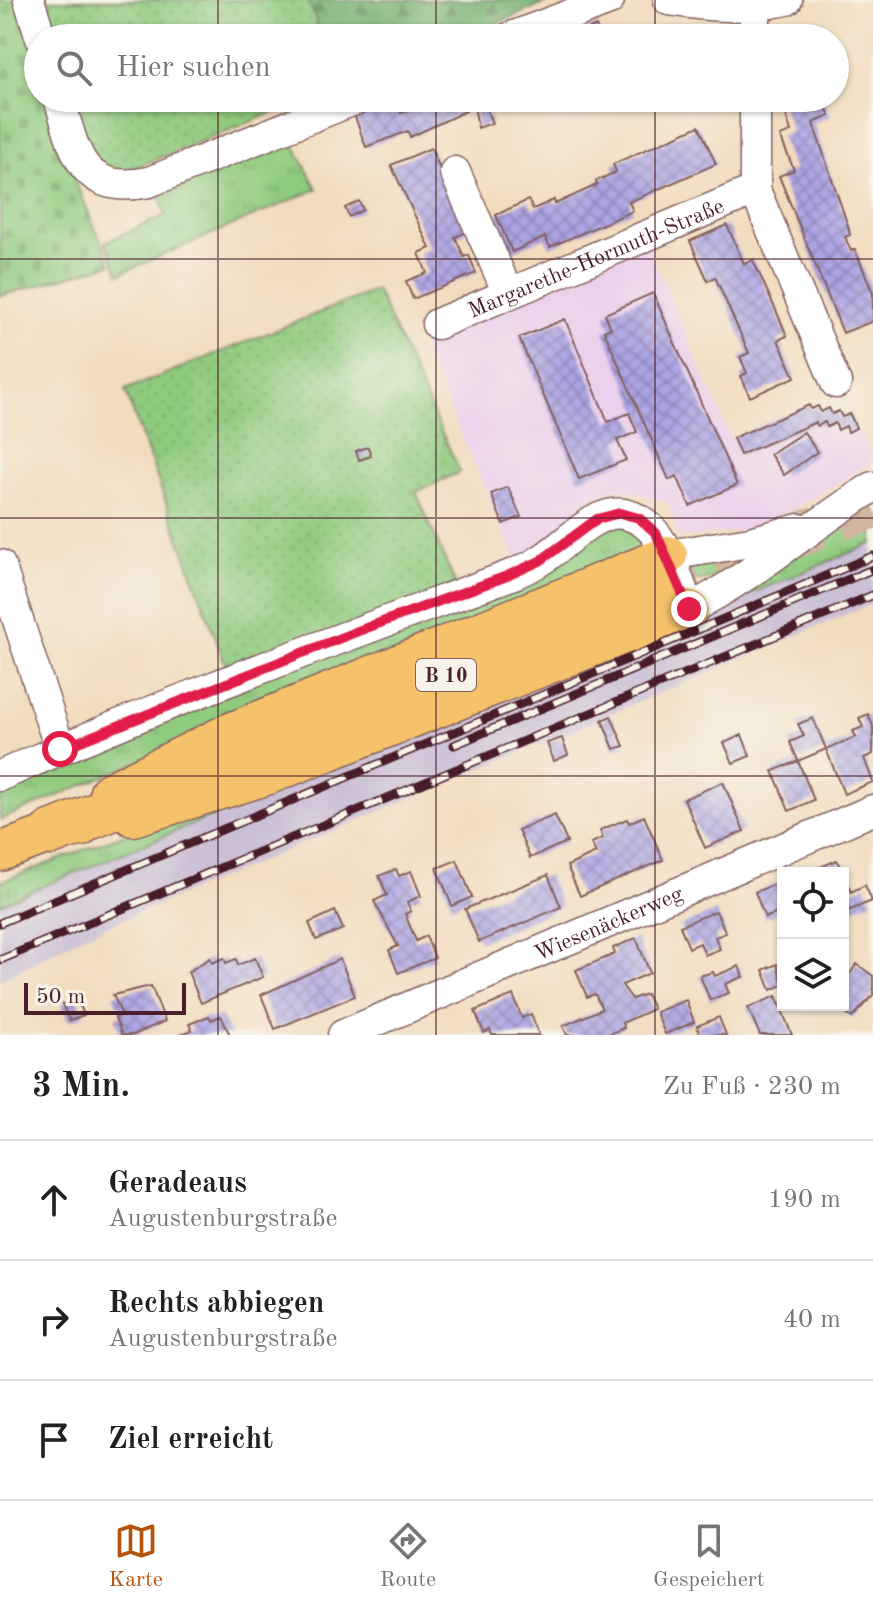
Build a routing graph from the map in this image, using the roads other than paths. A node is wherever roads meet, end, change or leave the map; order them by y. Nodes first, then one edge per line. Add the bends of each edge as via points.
1 (29, 0) edge
2 (609, 0) edge
3 (669, 0) edge
4 (787, 0) edge
5 (755, 7) junction
6 (37, 24) edge
7 (546, 24) edge
8 (755, 24) edge
9 (64, 112) edge
10 (324, 112) edge
11 (755, 112) edge
12 (455, 172) dead end
13 (755, 190) junction
14 (508, 293) junction
15 (437, 324) dead end
16 (836, 383) dead end
17 (873, 487) edge
18 (811, 526) junction
19 (0, 565) edge
20 (670, 585) junction
21 (60, 749) junction
22 (0, 776) edge
23 (873, 810) edge
24 (51, 833) joint
25 (0, 852) edge
26 (343, 1035) edge

1 - 6 street
2 - 7 street
3 - 5 street
4 - 5 street
5 - 8 street
9 - 10 street via 81,165 94,178 129,186
11 - 13 street
12 - 14 street
13 - 14 street, Margarethe-Hormuth-Straße
13 - 16 street
14 - 15 street, Margarethe-Hormuth-Straße
17 - 18 street
18 - 20 street via 750,542
18 - 20 street via 713,597
19 - 21 street
20 - 21 street via 656,533 639,518 620,513 597,519 540,561 507,576
20 - 24 highway, B 10
21 - 22 street
23 - 26 street, Wiesenäckerweg
24 - 25 main road, B 10

